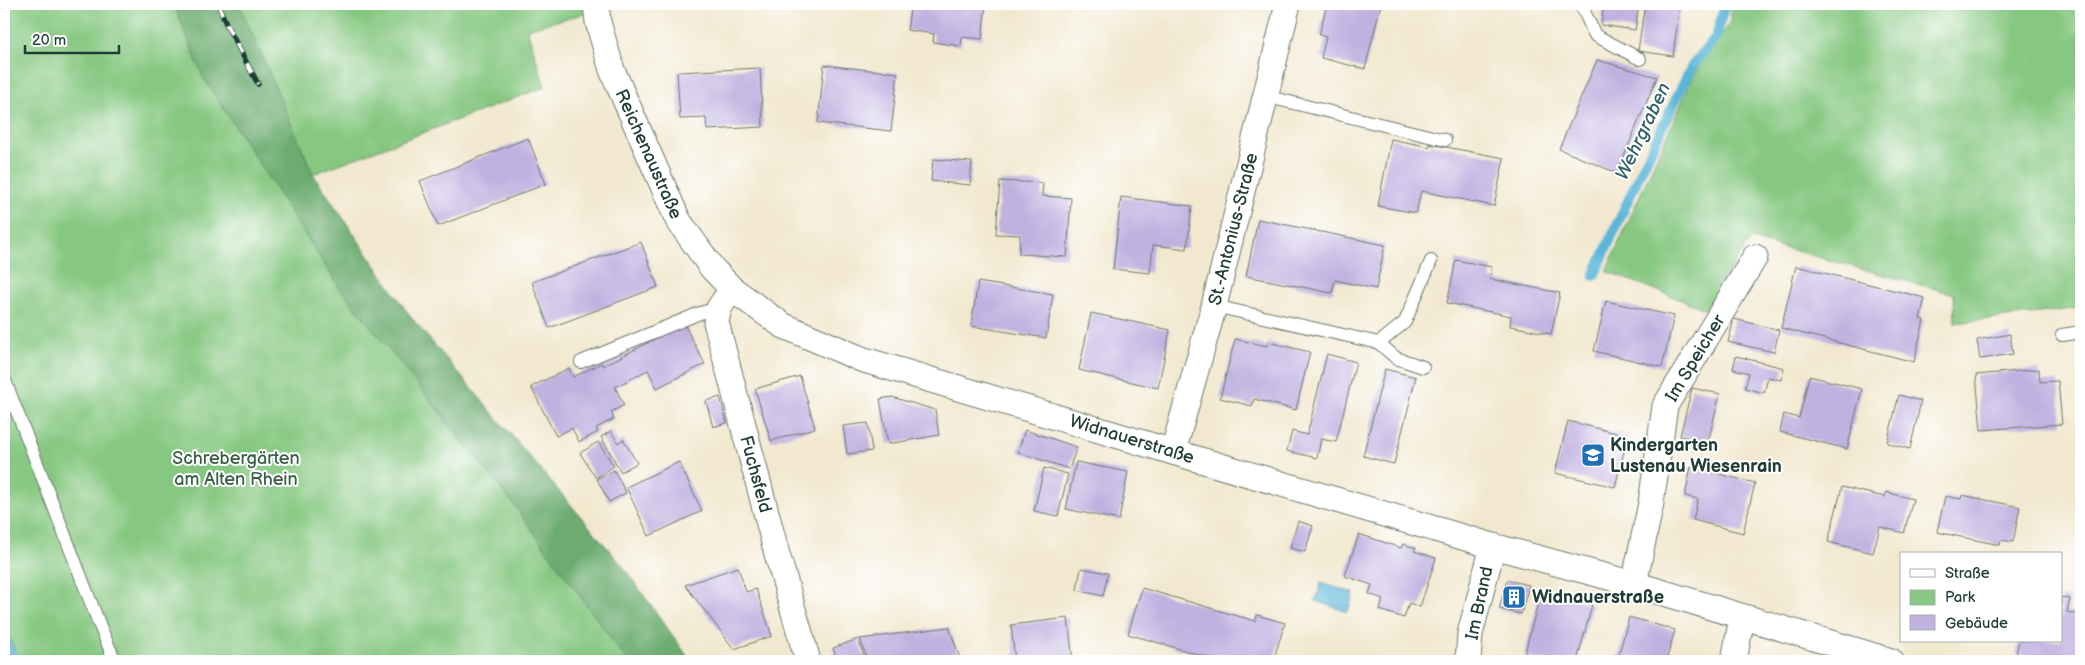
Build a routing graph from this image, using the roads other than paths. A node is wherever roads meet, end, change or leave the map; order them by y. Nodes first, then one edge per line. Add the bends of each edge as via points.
1 (596, 4) edge
2 (1288, 4) edge
3 (1584, 4) edge
4 (1640, 59) dead end
5 (1266, 96) junction
6 (1445, 140) dead end
7 (1755, 257) dead end
8 (1431, 261) dead end
9 (726, 298) junction
10 (1214, 306) junction
11 (2081, 332) edge
12 (2062, 336) dead end
13 (1379, 343) junction
14 (581, 362) dead end
15 (1423, 367) dead end
16 (4, 378) edge
17 (1173, 452) junction
18 (1493, 546) junction
19 (1634, 584) junction
20 (1742, 617) junction
21 (115, 661) edge
22 (808, 661) edge
23 (1468, 661) edge
24 (1734, 661) edge
25 (1891, 661) edge

1 - 9 street, Reichenaustraße via 612,70 678,220 712,268
2 - 5 street, St.-Antonius-Straße
3 - 4 lane via 1595,35
5 - 6 lane
5 - 10 street, St.-Antonius-Straße
7 - 19 street, Im Speicher via 1665,406 1651,503
8 - 13 lane via 1405,322
9 - 14 lane
9 - 17 street, Widnauerstraße via 861,359
9 - 22 street, Fuchsfeld via 716,322
10 - 13 lane
10 - 17 street, St.-Antonius-Straße
11 - 12 lane
13 - 15 lane via 1396,358
16 - 21 lane
17 - 18 street, Widnauerstraße
18 - 19 street, Widnauerstraße
18 - 23 street, Im Brand via 1470,634
19 - 20 street, Widnauerstraße
20 - 24 street
20 - 25 street, Widnauerstraße

